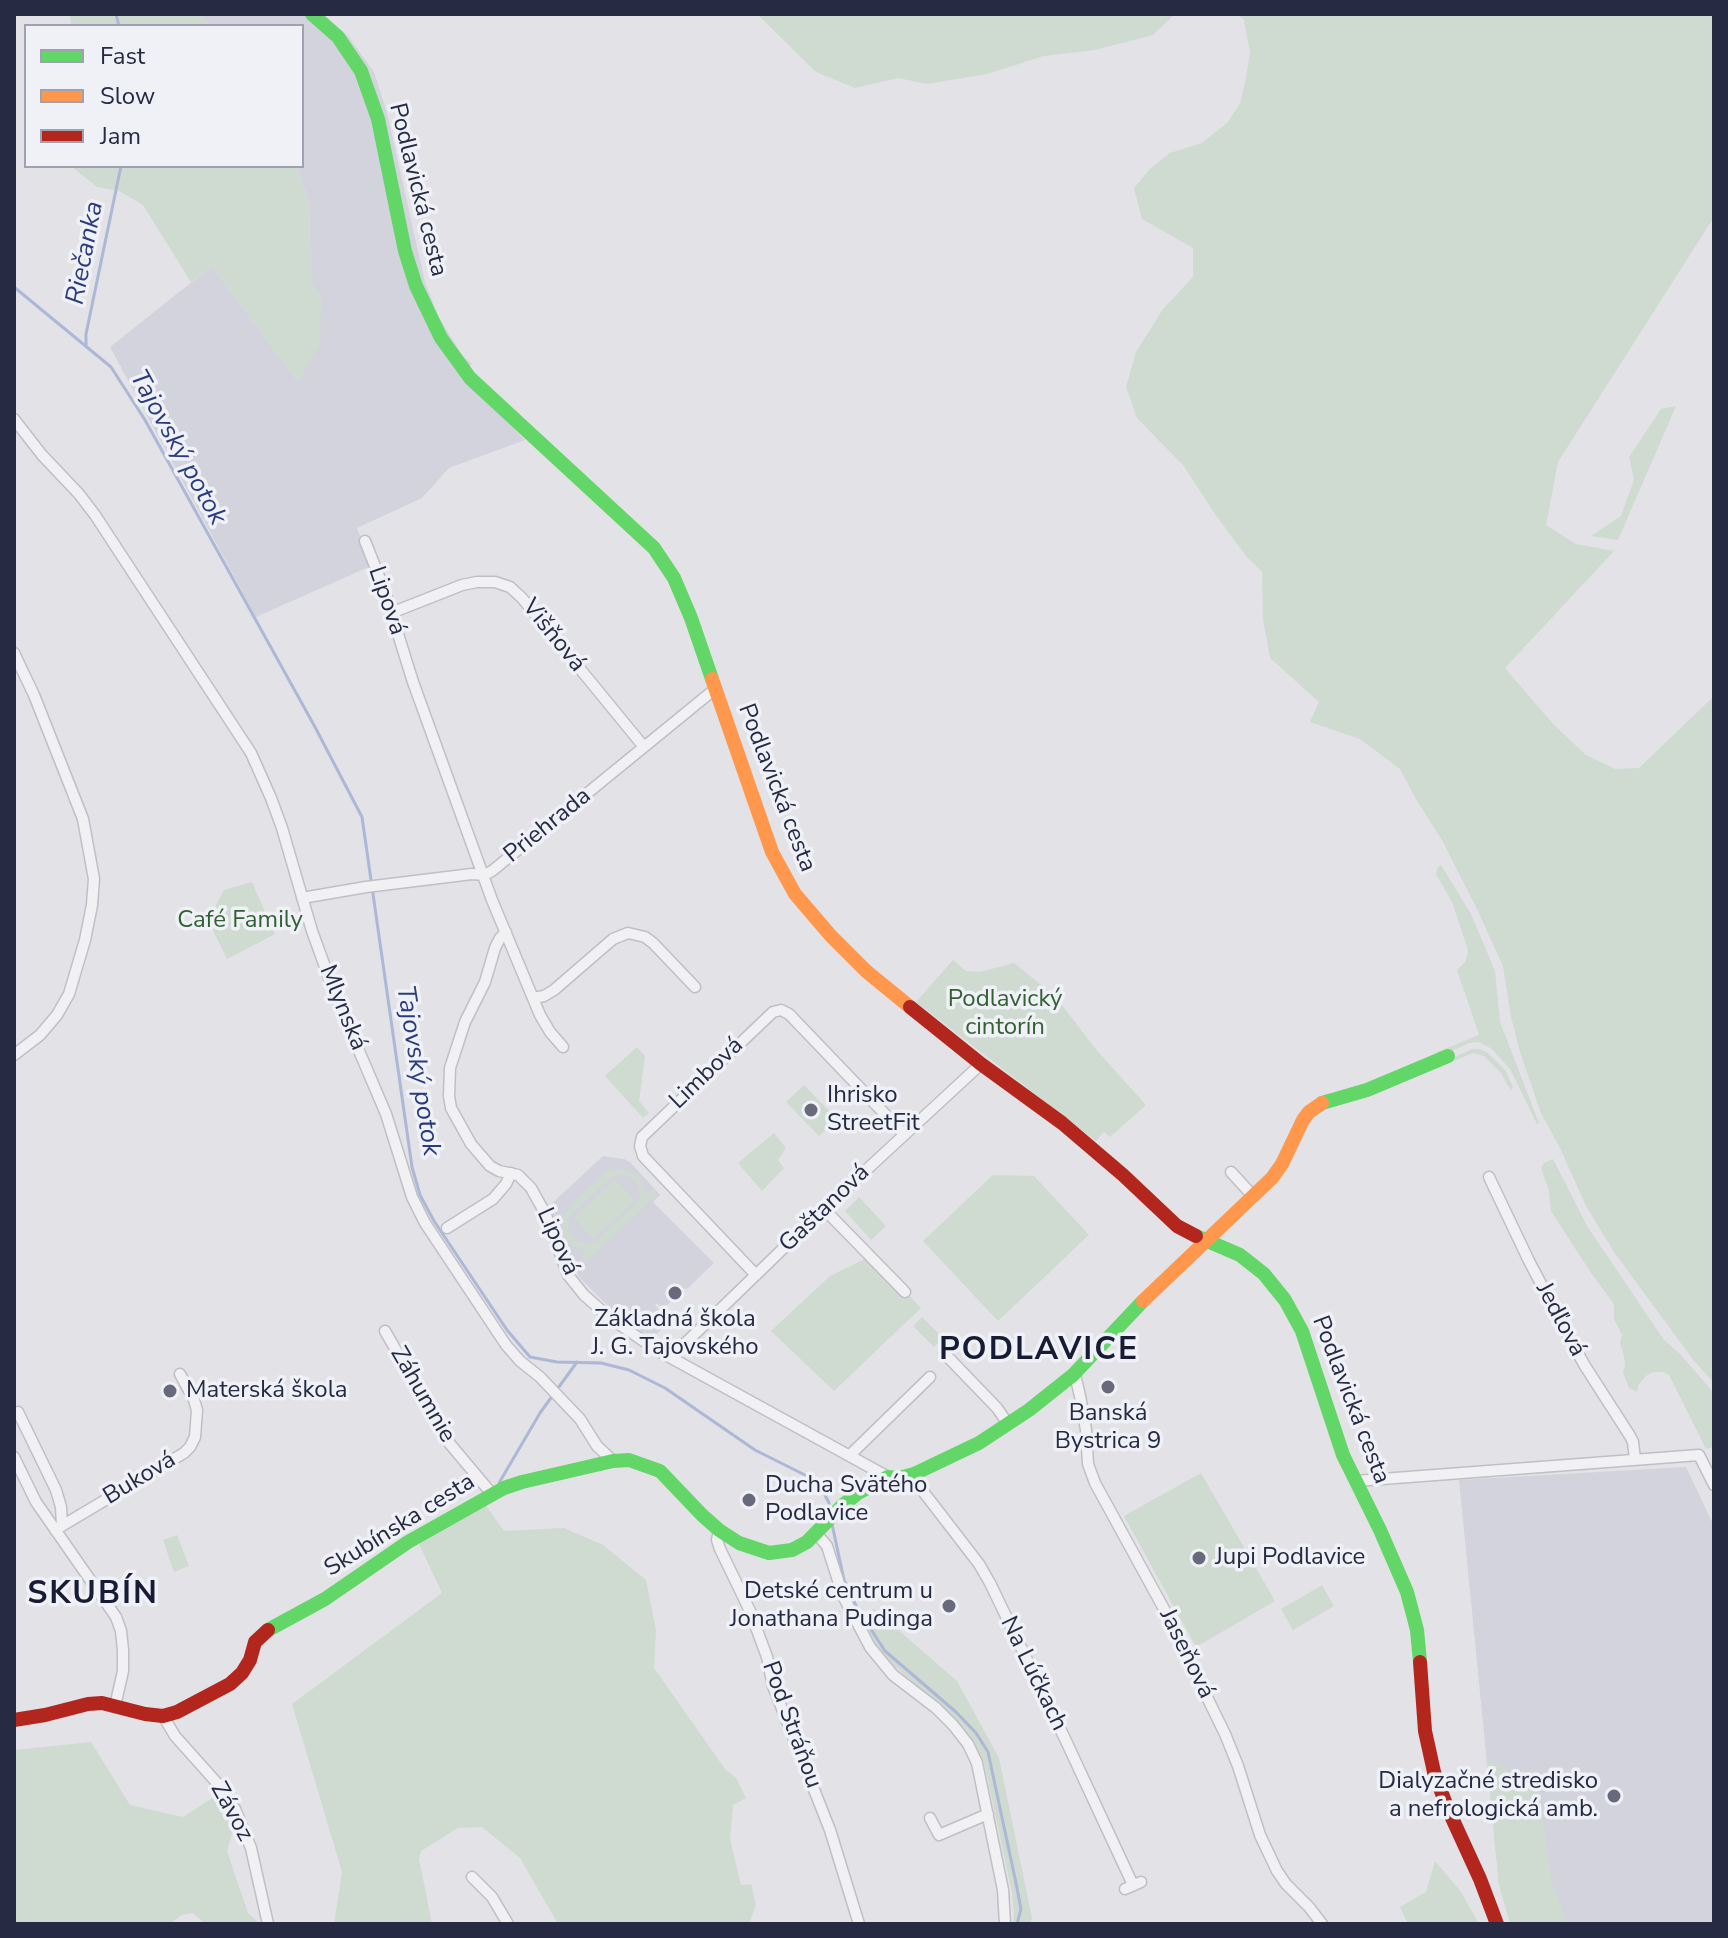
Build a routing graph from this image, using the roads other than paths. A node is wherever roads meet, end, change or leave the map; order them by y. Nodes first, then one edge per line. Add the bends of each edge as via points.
1 (312, 14) edge
2 (14, 419) edge
3 (365, 541) dead end
4 (391, 613) junction
5 (14, 653) edge
6 (715, 689) junction
7 (644, 747) junction
8 (484, 875) junction
9 (302, 898) junction
10 (506, 932) junction
11 (695, 987) dead end
12 (533, 998) junction
13 (563, 1047) dead end
14 (14, 1055) edge
15 (1448, 1056) dead end
16 (981, 1064) junction
17 (904, 1134) junction
18 (1231, 1172) dead end
19 (511, 1173) junction
20 (1489, 1177) dead end
21 (1253, 1196) junction
22 (824, 1209) junction
23 (447, 1228) dead end
24 (1207, 1240) junction
25 (756, 1275) junction
26 (905, 1292) dead end
27 (385, 1331) dead end
28 (944, 1353) dead end
29 (671, 1357) junction
30 (180, 1374) dead end
31 (1073, 1375) junction
32 (930, 1377) dead end
33 (18, 1412) dead end
34 (1008, 1424) junction
35 (850, 1455) junction
36 (14, 1457) edge
37 (1635, 1459) junction
38 (613, 1461) junction
39 (914, 1474) junction
40 (888, 1477) junction
41 (1356, 1481) junction
42 (1714, 1485) edge
43 (492, 1494) junction
44 (59, 1528) junction
45 (820, 1528) junction
46 (719, 1530) junction
47 (115, 1706) junction
48 (163, 1716) junction
49 (14, 1720) edge
50 (988, 1814) junction
51 (930, 1818) dead end
52 (472, 1877) dead end
53 (1133, 1885) dead end
54 (268, 1924) edge
55 (508, 1924) edge
56 (859, 1924) edge
57 (1005, 1924) edge
58 (1322, 1924) edge
59 (1497, 1924) edge

1 - 6 main road, Podlavická cesta via 338,37 361,71 378,119 405,251 441,338 470,378 654,548 683,597
2 - 9 street, Mlynská via 95,515 251,753
3 - 4 street, Lipová
4 - 7 street, Višňová via 462,585 495,582 510,587
4 - 8 street, Lipová
5 - 14 street via 83,819 94,879 69,994 40,1035
6 - 7 street, Priehrada
6 - 16 main road, Podlavická cesta via 772,852 795,894 866,971
7 - 8 street, Priehrada
8 - 9 street, Priehrada
8 - 10 street, Lipová
9 - 38 street, Mlynská via 336,997 386,1114 412,1197 433,1237 506,1345 580,1419
10 - 12 street, Lipová
10 - 19 street, Lipová via 458,1040 449,1096 455,1119 480,1156 499,1171
11 - 12 street via 653,943 628,933 613,939 554,990
12 - 13 street, Lipová
15 - 21 main road via 1367,1090 1325,1101 1309,1112 1276,1172
16 - 17 street, Gaštanová
16 - 24 main road, Podlavická cesta via 1062,1123 1177,1226
17 - 22 street, Gaštanová
17 - 25 street, Limbová via 789,1014 773,1012 762,1022 642,1137 640,1146 643,1156
18 - 21 street
19 - 23 street via 493,1199
19 - 29 street, Lipová via 524,1180 539,1201 575,1285 631,1334
20 - 37 street, Jedľová via 1585,1366 1630,1436
21 - 24 main road
22 - 25 street, Gaštanová
22 - 26 street
24 - 31 main road
24 - 41 main road, Podlavická cesta via 1240,1255 1285,1300 1302,1331 1334,1432
25 - 29 street, Gaštanová
27 - 43 street, Záhumnie via 450,1444
28 - 34 street
29 - 35 street, Lipová
30 - 44 street, Buková via 197,1410 190,1447
31 - 34 main road
31 - 58 street, Jaseňová via 1095,1483 1225,1734 1277,1871
32 - 35 street
33 - 44 street via 56,1490
34 - 39 main road
35 - 40 street, Lipová
36 - 44 street via 36,1502
37 - 41 street
37 - 42 street via 1699,1455
38 - 43 main road, Skubínska cesta
38 - 46 main road, Skubínska cesta via 629,1460 660,1471
39 - 40 main road
39 - 53 street, Na Lúčkach via 990,1583
40 - 45 main road, Skubínska cesta via 858,1493
41 - 59 main road, Podlavická cesta via 1412,1609 1427,1744 1439,1786
43 - 48 main road, Skubínska cesta via 264,1632 242,1673 230,1684
44 - 47 street via 121,1631 123,1671
45 - 46 main road, Skubínska cesta via 792,1550 769,1553
45 - 50 street via 843,1596 870,1647 968,1744
46 - 56 street, Pod Stráňou via 720,1549 750,1611
47 - 48 main road
47 - 49 main road via 88,1704
48 - 54 street, Závoz via 235,1809 251,1848
50 - 51 street via 940,1837
50 - 57 street
52 - 55 street

